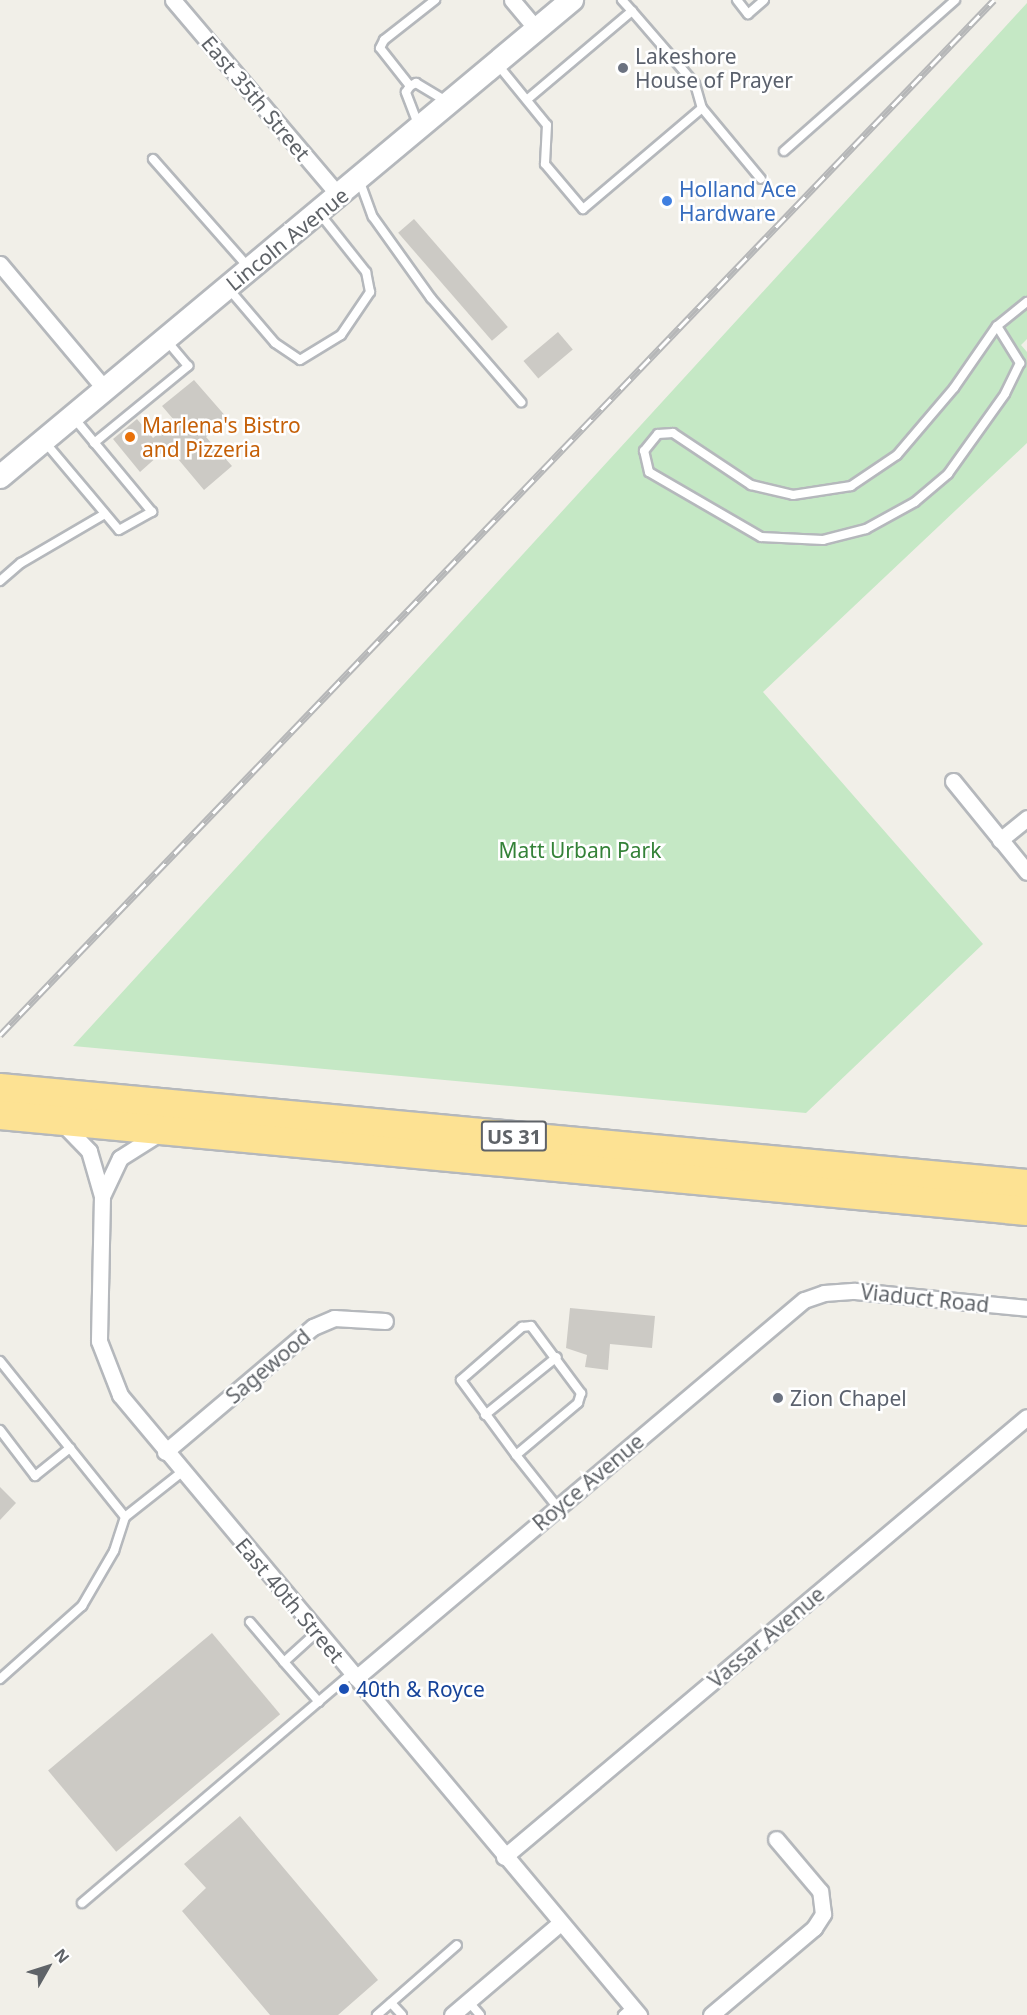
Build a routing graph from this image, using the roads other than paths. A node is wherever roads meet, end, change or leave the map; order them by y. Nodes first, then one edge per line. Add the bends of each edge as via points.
1 (172, 0) edge
2 (435, 0) edge
3 (512, 0) edge
4 (572, 0) edge
5 (622, 0) edge
6 (736, 0) edge
7 (764, 0) edge
8 (955, 0) edge
9 (632, 11) junction
10 (537, 30) junction
11 (497, 63) junction
12 (410, 86) junction
13 (529, 98) junction
14 (449, 104) junction
15 (702, 108) junction
16 (420, 129) junction
17 (784, 151) dead end
18 (153, 159) dead end
19 (761, 179) dead end
20 (359, 180) junction
21 (339, 196) junction
22 (319, 213) junction
23 (0, 264) edge
24 (250, 269) junction
25 (228, 287) junction
26 (1027, 302) edge
27 (997, 326) junction
28 (165, 339) junction
29 (105, 388) junction
30 (520, 402) dead end
31 (72, 416) junction
32 (43, 440) junction
33 (94, 443) junction
34 (0, 477) edge
35 (105, 514) junction
36 (0, 581) edge
37 (953, 781) dead end
38 (1027, 819) edge
39 (1000, 840) junction
40 (1027, 872) edge
41 (0, 1088) edge
42 (0, 1115) edge
43 (58, 1121) junction
44 (166, 1131) junction
45 (1027, 1184) edge
46 (102, 1196) junction
47 (1027, 1211) edge
48 (824, 1293) joint
49 (1027, 1308) edge
50 (385, 1321) dead end
51 (557, 1357) junction
52 (0, 1361) edge
53 (485, 1416) junction
54 (1027, 1417) edge
55 (0, 1431) edge
56 (70, 1448) junction
57 (165, 1452) junction
58 (516, 1455) junction
59 (182, 1472) junction
60 (558, 1508) junction
61 (125, 1517) junction
62 (250, 1622) dead end
63 (317, 1632) junction
64 (284, 1662) junction
65 (354, 1676) junction
66 (0, 1679) edge
67 (319, 1702) junction
68 (776, 1839) dead end
69 (504, 1857) junction
70 (82, 1903) dead end
71 (560, 1923) junction
72 (457, 1945) dead end
73 (468, 2001) junction
74 (391, 2003) junction
75 (631, 2012) edge
76 (377, 2015) edge
77 (402, 2015) edge
78 (452, 2015) edge
79 (480, 2015) edge
80 (711, 2015) edge

1 - 21 street, East 35th Street
2 - 12 lane via 384,40 380,48
3 - 10 street
4 - 10 main road, Lincoln Avenue
5 - 9 lane
6 - 7 lane via 748,14
8 - 17 lane
9 - 13 lane
9 - 15 lane via 695,84
10 - 11 main road, Lincoln Avenue
11 - 13 lane
11 - 14 main road, Lincoln Avenue
12 - 14 lane via 416,83 434,90
12 - 16 lane via 406,92
13 - 15 lane via 547,125 545,164 583,208
14 - 16 main road, Lincoln Avenue
15 - 19 lane
16 - 20 main road, Lincoln Avenue
18 - 24 lane
20 - 21 main road, Lincoln Avenue
20 - 30 lane via 373,217 431,298
21 - 22 main road, Lincoln Avenue
22 - 24 main road, Lincoln Avenue
22 - 25 lane via 366,272 370,292 341,335 300,360 275,343
23 - 29 street
24 - 25 main road, Lincoln Avenue
25 - 28 main road, Lincoln Avenue
26 - 27 lane
27 - 27 lane via 954,388 897,455 851,486 793,495 751,485 673,433 658,434 644,451 649,472 761,537 823,540 866,529 915,502 948,474 1005,394 1020,363
28 - 29 main road, Lincoln Avenue
28 - 33 lane via 188,366
29 - 31 main road, Lincoln Avenue
31 - 32 main road, Lincoln Avenue
31 - 33 lane
32 - 34 main road, Lincoln Avenue
32 - 35 lane
33 - 35 lane via 152,512 119,530
35 - 36 lane via 21,563
37 - 39 street
38 - 39 street
39 - 40 street
41 - 45 highway, US 31
42 - 43 highway, US 31
43 - 44 highway, US 31
43 - 46 street via 86,1144
44 - 46 street via 126,1152
44 - 47 highway, US 31
46 - 57 street, East 40th Street via 97,1312 103,1356 120,1395
48 - 49 street, Viaduct Road via 855,1291
48 - 60 street, Royce Avenue via 791,1310
50 - 57 street, Sagewood via 334,1318 313,1327
51 - 53 lane
51 - 53 lane via 538,1330 522,1327 461,1380
51 - 58 lane via 581,1393 578,1402
52 - 56 lane
53 - 58 lane
54 - 69 street, Vassar Avenue
55 - 56 lane via 35,1476
56 - 61 lane
57 - 59 street, East 40th Street
58 - 60 lane
59 - 61 lane
59 - 63 street, East 40th Street
60 - 65 street, Royce Avenue
61 - 66 lane via 114,1551 82,1606
62 - 64 lane
63 - 64 lane
63 - 65 street, East 40th Street
64 - 67 lane
65 - 67 lane
65 - 69 street, East 40th Street
67 - 70 lane
68 - 80 street via 820,1891 823,1914 814,1928
69 - 71 street, East 40th Street
71 - 73 street
71 - 75 street, East 40th Street
72 - 74 lane
73 - 78 street
73 - 79 lane
74 - 76 lane
74 - 77 lane

